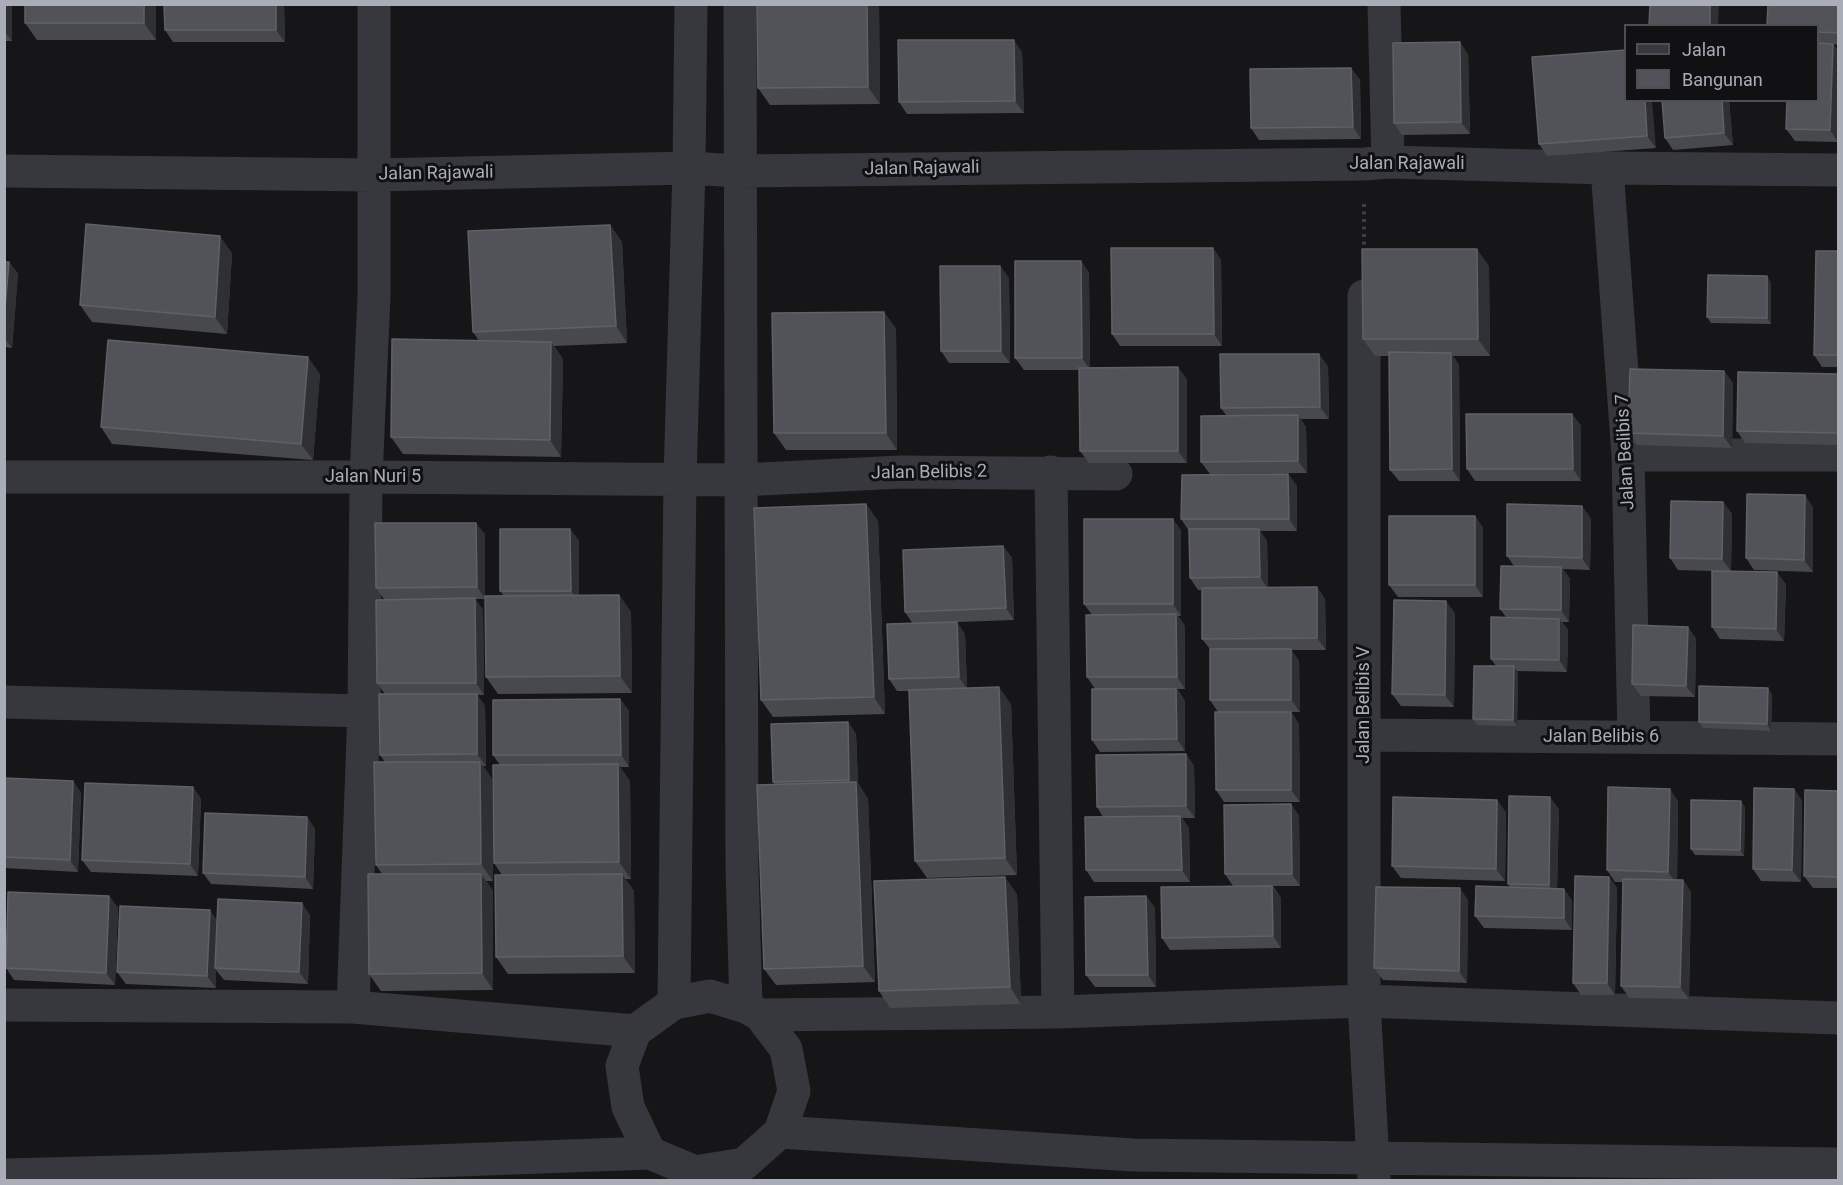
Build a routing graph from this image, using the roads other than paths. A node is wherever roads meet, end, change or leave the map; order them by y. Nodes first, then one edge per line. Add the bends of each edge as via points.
1 (374, 4) edge
2 (691, 4) edge
3 (740, 4) edge
4 (1384, 4) edge
5 (1388, 162) junction
6 (689, 168) junction
7 (1607, 168) junction
8 (1839, 170) edge
9 (4, 171) edge
10 (739, 171) junction
11 (374, 175) junction
12 (1364, 264) edge
13 (1839, 455) edge
14 (1628, 456) junction
15 (1051, 472) junction
16 (1116, 474) edge
17 (4, 477) edge
18 (366, 477) junction
19 (680, 479) junction
20 (741, 480) junction
21 (4, 702) edge
22 (364, 711) junction
23 (1364, 735) junction
24 (1634, 737) junction
25 (1839, 739) edge
26 (1364, 1001) junction
27 (674, 1003) junction
28 (4, 1005) edge
29 (353, 1007) junction
30 (753, 1011) junction
31 (1058, 1012) junction
32 (1839, 1018) edge
33 (635, 1031) junction
34 (780, 1132) junction
35 (650, 1153) junction
36 (1839, 1164) edge
37 (1133, 1168) edge
38 (1374, 1169) edge
39 (4, 1175) edge
40 (160, 1176) edge

1 - 11 street
2 - 6 street
3 - 10 street
4 - 5 street
5 - 7 street, Jalan Rajawali
5 - 10 street, Jalan Rajawali
6 - 10 street, Jalan Rajawali
6 - 11 street, Jalan Rajawali
6 - 19 street
7 - 8 street, Jalan Rajawali
7 - 14 street, Jalan Belibis 7
9 - 11 street, Jalan Rajawali
10 - 20 street
11 - 18 street via 374,296
12 - 23 street, Jalan Belibis V
13 - 14 street
14 - 24 street, Jalan Belibis 7
15 - 16 street, Jalan Belibis 2
15 - 20 street, Jalan Belibis 2 via 901,472
15 - 31 street
17 - 18 street, Jalan Nuri 5
18 - 19 street, Jalan Nuri 5
18 - 22 street
19 - 20 street, Jalan Nuri 5
19 - 27 street
20 - 30 street via 742,867
21 - 22 street
22 - 29 street
23 - 24 street, Jalan Belibis 6
23 - 26 street, Jalan Belibis V
24 - 25 street, Jalan Belibis 6
26 - 31 street
26 - 32 street
26 - 38 street, Jalan Belibis V
27 - 30 street via 710,996
27 - 33 street
28 - 29 street
29 - 33 street
30 - 31 street
30 - 34 street via 786,1049 794,1090
33 - 35 street via 622,1066 628,1107
34 - 35 street via 744,1164 695,1172
34 - 37 street
35 - 40 street
36 - 38 street
37 - 38 street
39 - 40 street

